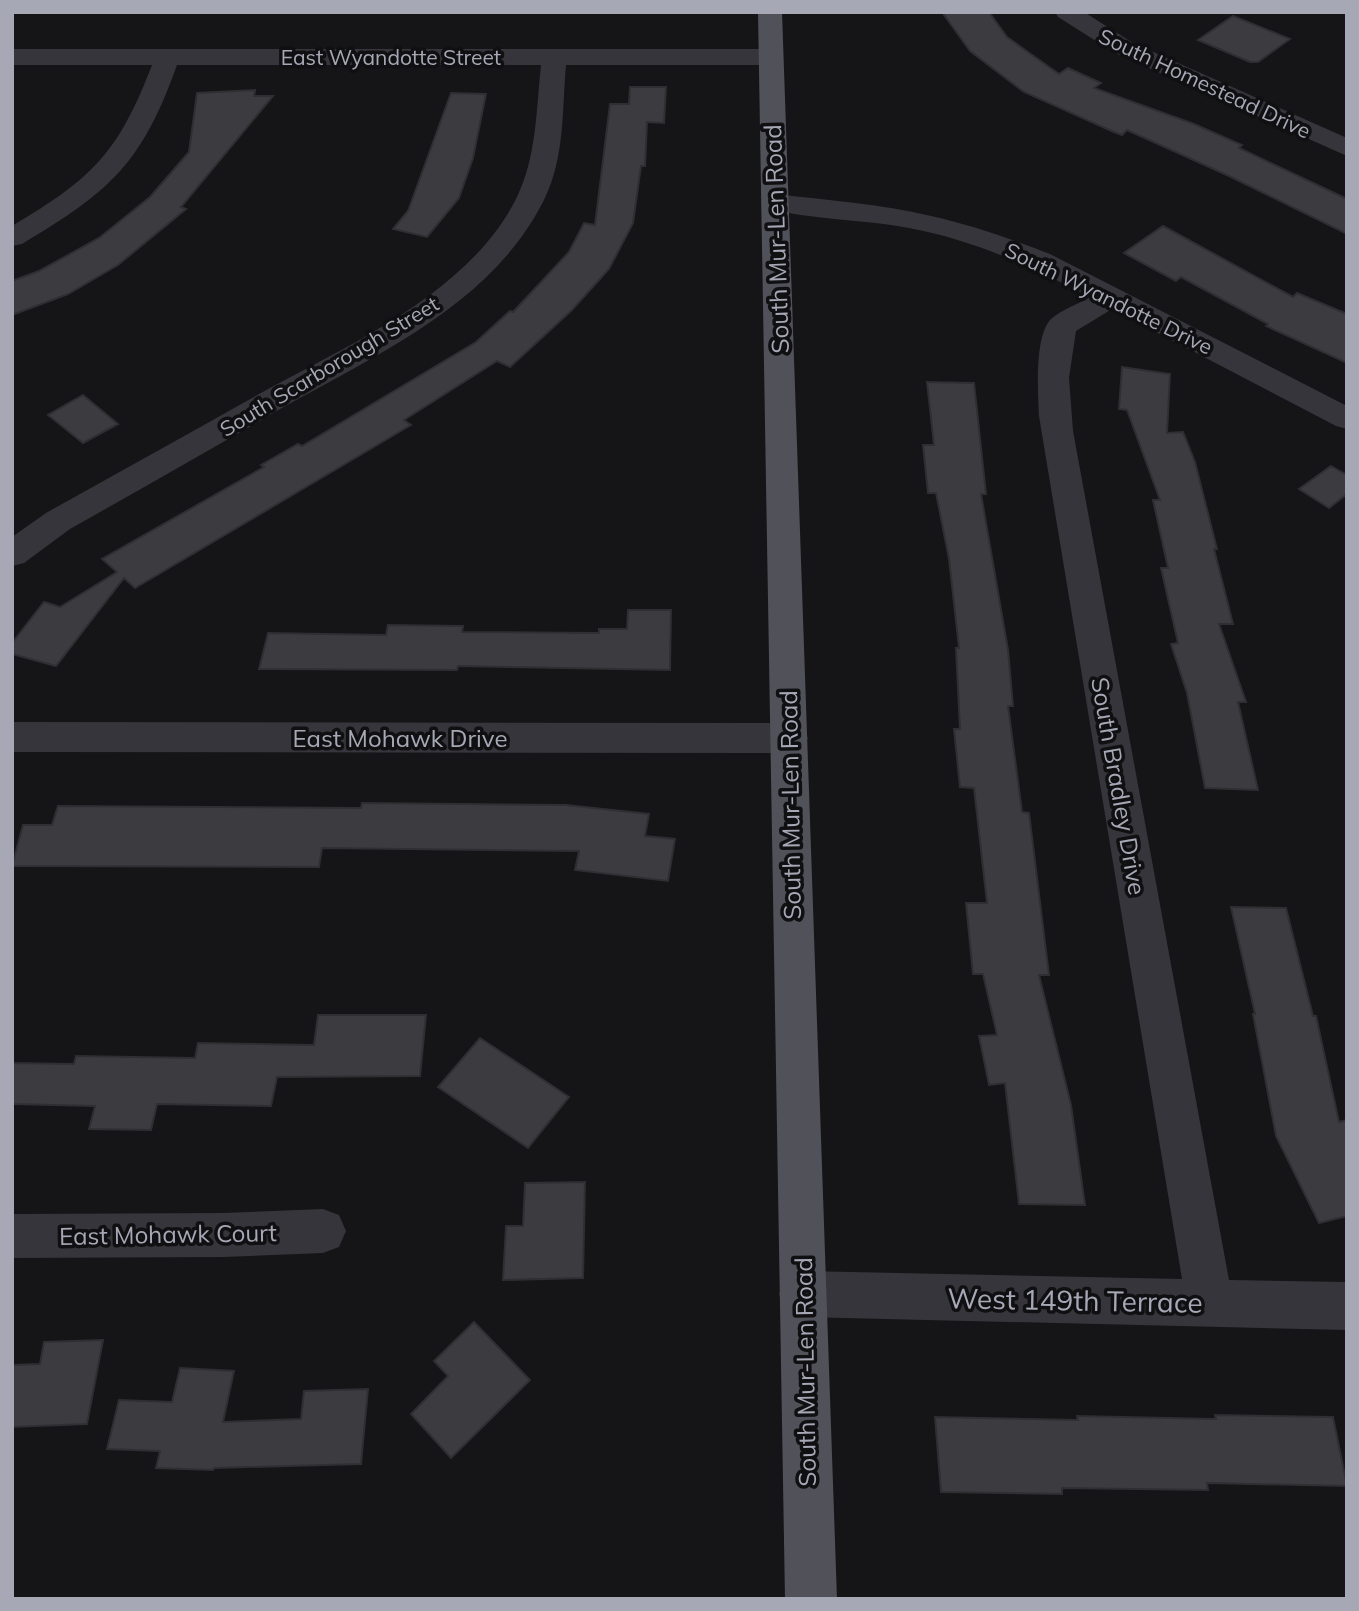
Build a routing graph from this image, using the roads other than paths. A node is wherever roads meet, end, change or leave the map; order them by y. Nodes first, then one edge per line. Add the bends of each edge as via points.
1 (770, 12) edge
2 (1067, 12) edge
3 (12, 57) edge
4 (167, 57) junction
5 (554, 57) junction
6 (770, 57) junction
7 (1347, 148) edge
8 (775, 202) junction
9 (12, 238) edge
10 (1112, 297) junction
11 (1347, 419) edge
12 (12, 554) edge
13 (12, 737) edge
14 (789, 738) junction
15 (323, 1231) dead end
16 (12, 1236) edge
17 (803, 1294) junction
18 (1210, 1303) junction
19 (1347, 1306) edge
20 (811, 1599) edge

1 - 6 main road, South Mur-Len Road
2 - 7 street, South Homestead Drive via 1124,48
3 - 4 street, East Wyandotte Street
4 - 5 street, East Wyandotte Street
4 - 9 street via 123,154 73,201
5 - 6 street, East Wyandotte Street
5 - 12 street, South Scarborough Street via 540,175 520,218 462,285 415,320 58,521
6 - 8 main road, South Mur-Len Road
8 - 10 street, South Wyandotte Drive via 953,229 1040,260
8 - 14 main road, South Mur-Len Road
10 - 11 street, South Wyandotte Drive
10 - 18 street, South Bradley Drive via 1062,326 1051,376 1059,445
13 - 14 street, East Mohawk Drive
14 - 17 main road, South Mur-Len Road
15 - 16 street, East Mohawk Court
17 - 18 street, West 149th Terrace
17 - 20 main road, South Mur-Len Road
18 - 19 street, West 149th Terrace

